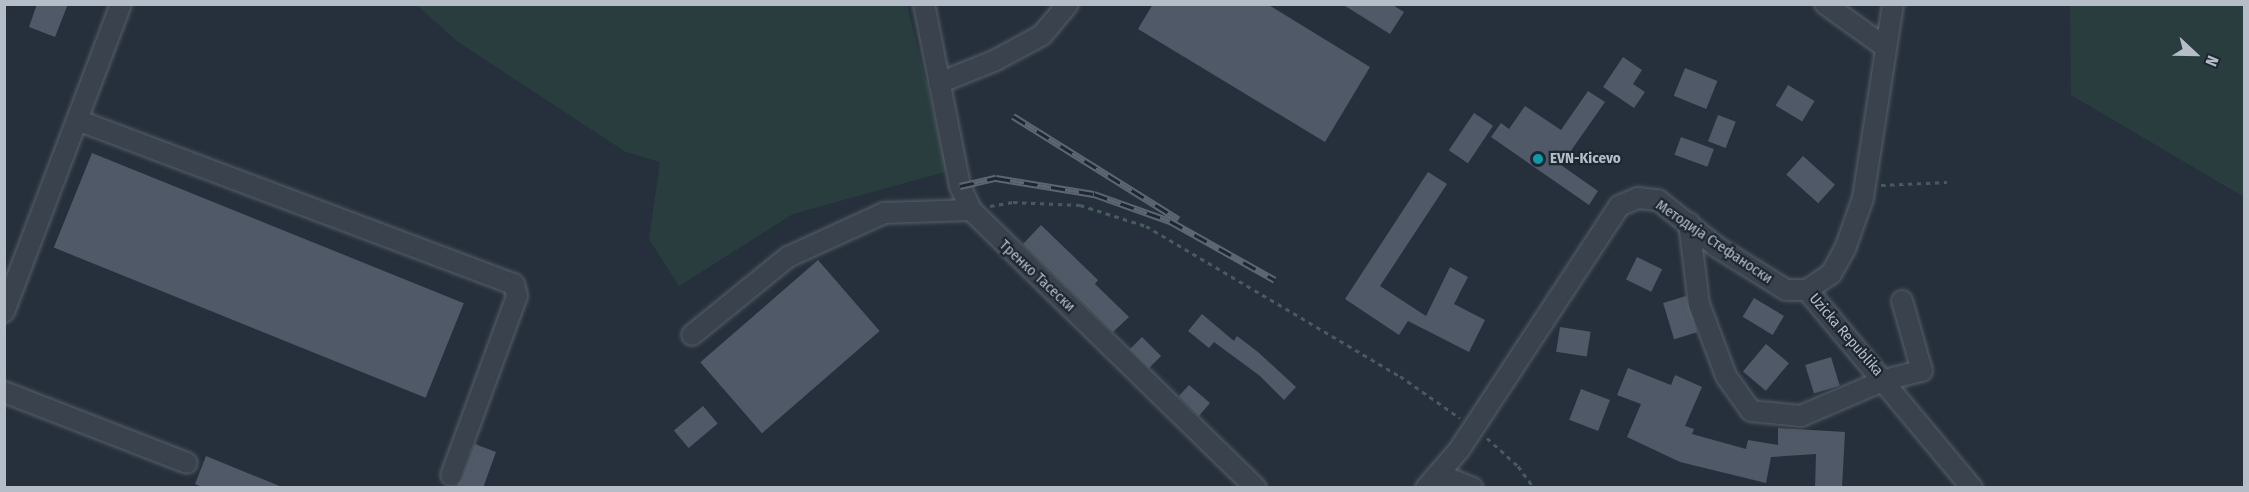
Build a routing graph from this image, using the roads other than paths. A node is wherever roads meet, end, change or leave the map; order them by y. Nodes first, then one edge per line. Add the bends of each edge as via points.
1 (121, 4) edge
2 (924, 4) edge
3 (1068, 4) edge
4 (1825, 4) edge
5 (1880, 4) edge
6 (1893, 4) edge
7 (1885, 47) junction
8 (939, 83) junction
9 (77, 120) junction
10 (971, 210) junction
11 (1689, 223) junction
12 (1807, 290) junction
13 (1902, 301) dead end
14 (4, 312) edge
15 (692, 335) dead end
16 (1885, 380) junction
17 (4, 392) edge
18 (188, 463) dead end
19 (451, 475) dead end
20 (1432, 481) edge
21 (1256, 488) edge
22 (1472, 488) edge
23 (1972, 488) edge

1 - 9 street
2 - 8 street, Тренко Тасески
3 - 8 street via 1042,35 994,61
4 - 7 street
5 - 7 street
6 - 7 street
7 - 12 street via 1864,186 1845,249 1831,274
8 - 10 street, Тренко Тасески via 960,186
9 - 14 street
9 - 19 street via 514,284 517,296
10 - 15 street via 884,213 788,257
10 - 21 street, Тренко Тасески
11 - 12 street, Методија Стефаноски via 1761,277 1786,290
11 - 16 street, Uzicka Republika via 1699,304 1726,376 1750,411 1801,416
11 - 20 street, Методија Стефаноски via 1658,201 1638,198 1619,206 1474,426
12 - 16 street, Uzicka Republika
13 - 16 street, Uzicka Republika via 1922,371
16 - 23 street, Uzicka Republika
17 - 18 street
20 - 22 street

